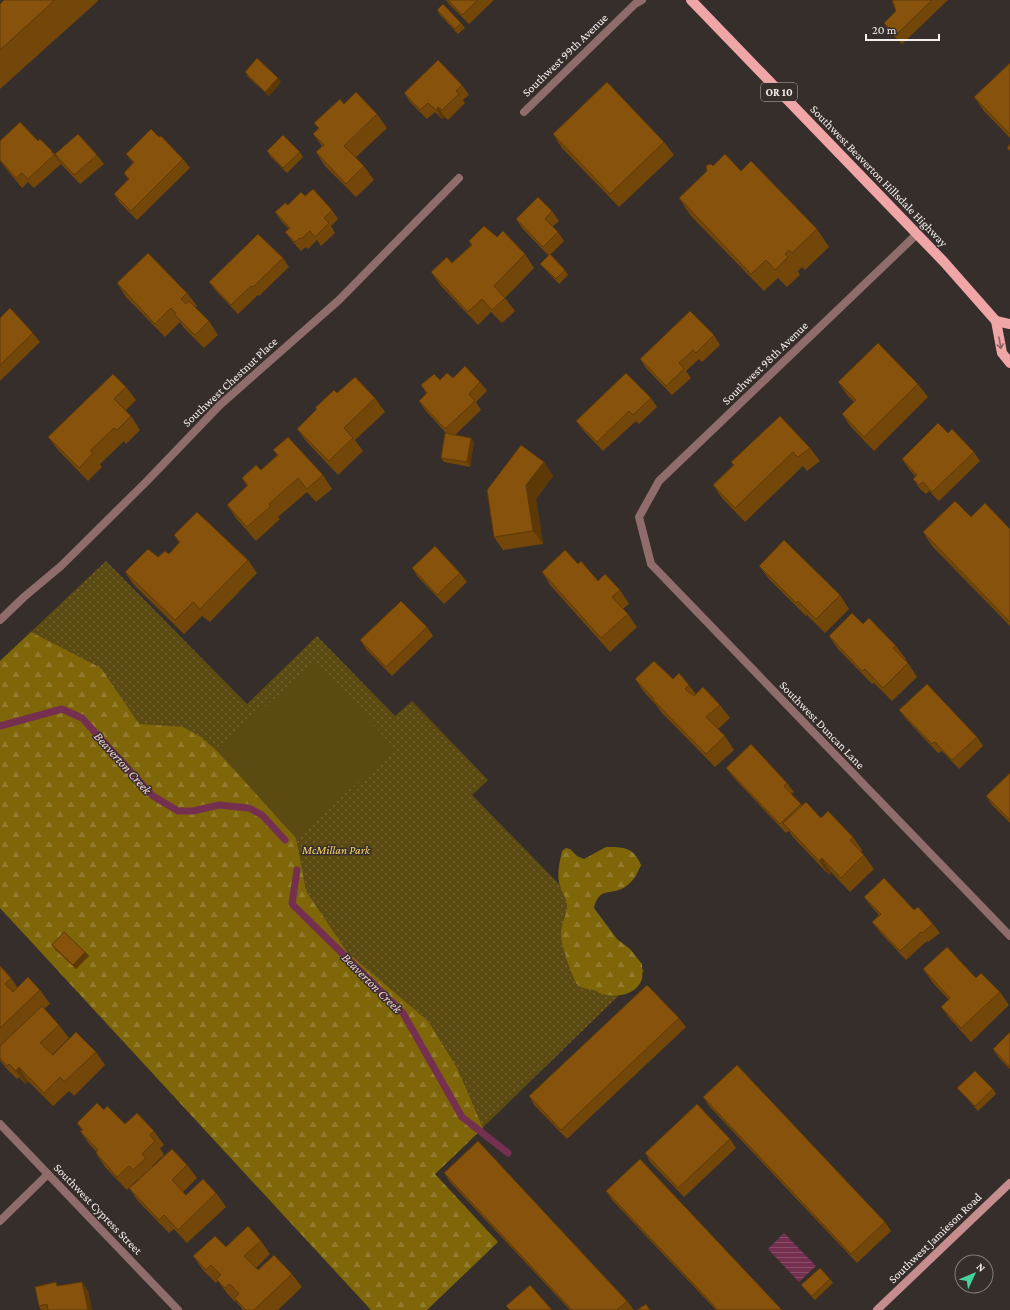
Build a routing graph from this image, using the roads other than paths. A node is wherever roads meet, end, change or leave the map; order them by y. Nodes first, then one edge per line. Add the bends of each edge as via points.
1 (642, 0) edge
2 (691, 0) edge
3 (524, 112) dead end
4 (459, 178) dead end
5 (917, 234) junction
6 (996, 321) junction
7 (1010, 324) edge
8 (1010, 362) edge
9 (639, 517) joint
10 (0, 620) edge
11 (1010, 936) edge
12 (0, 1124) edge
13 (48, 1174) junction
14 (1010, 1183) edge
15 (0, 1221) edge
16 (178, 1310) edge
17 (877, 1310) edge

1 - 3 street, Southwest 99th Avenue
2 - 5 main road, Southwest Beaverton Hillsdale Highway / OR 10
4 - 10 street, Southwest Chestnut Place via 339,300 220,405 61,566
5 - 6 main road, Southwest Beaverton Hillsdale Highway / OR 10
5 - 9 street, Southwest 98th Avenue via 659,481
6 - 7 main road
6 -> 8 main road via 1002,353
9 - 11 street, Southwest Duncan Lane via 651,564
12 - 13 street, Southwest Cypress Street
13 - 15 street
13 - 16 street, Southwest Cypress Street
14 - 17 street, Southwest Jamieson Road

